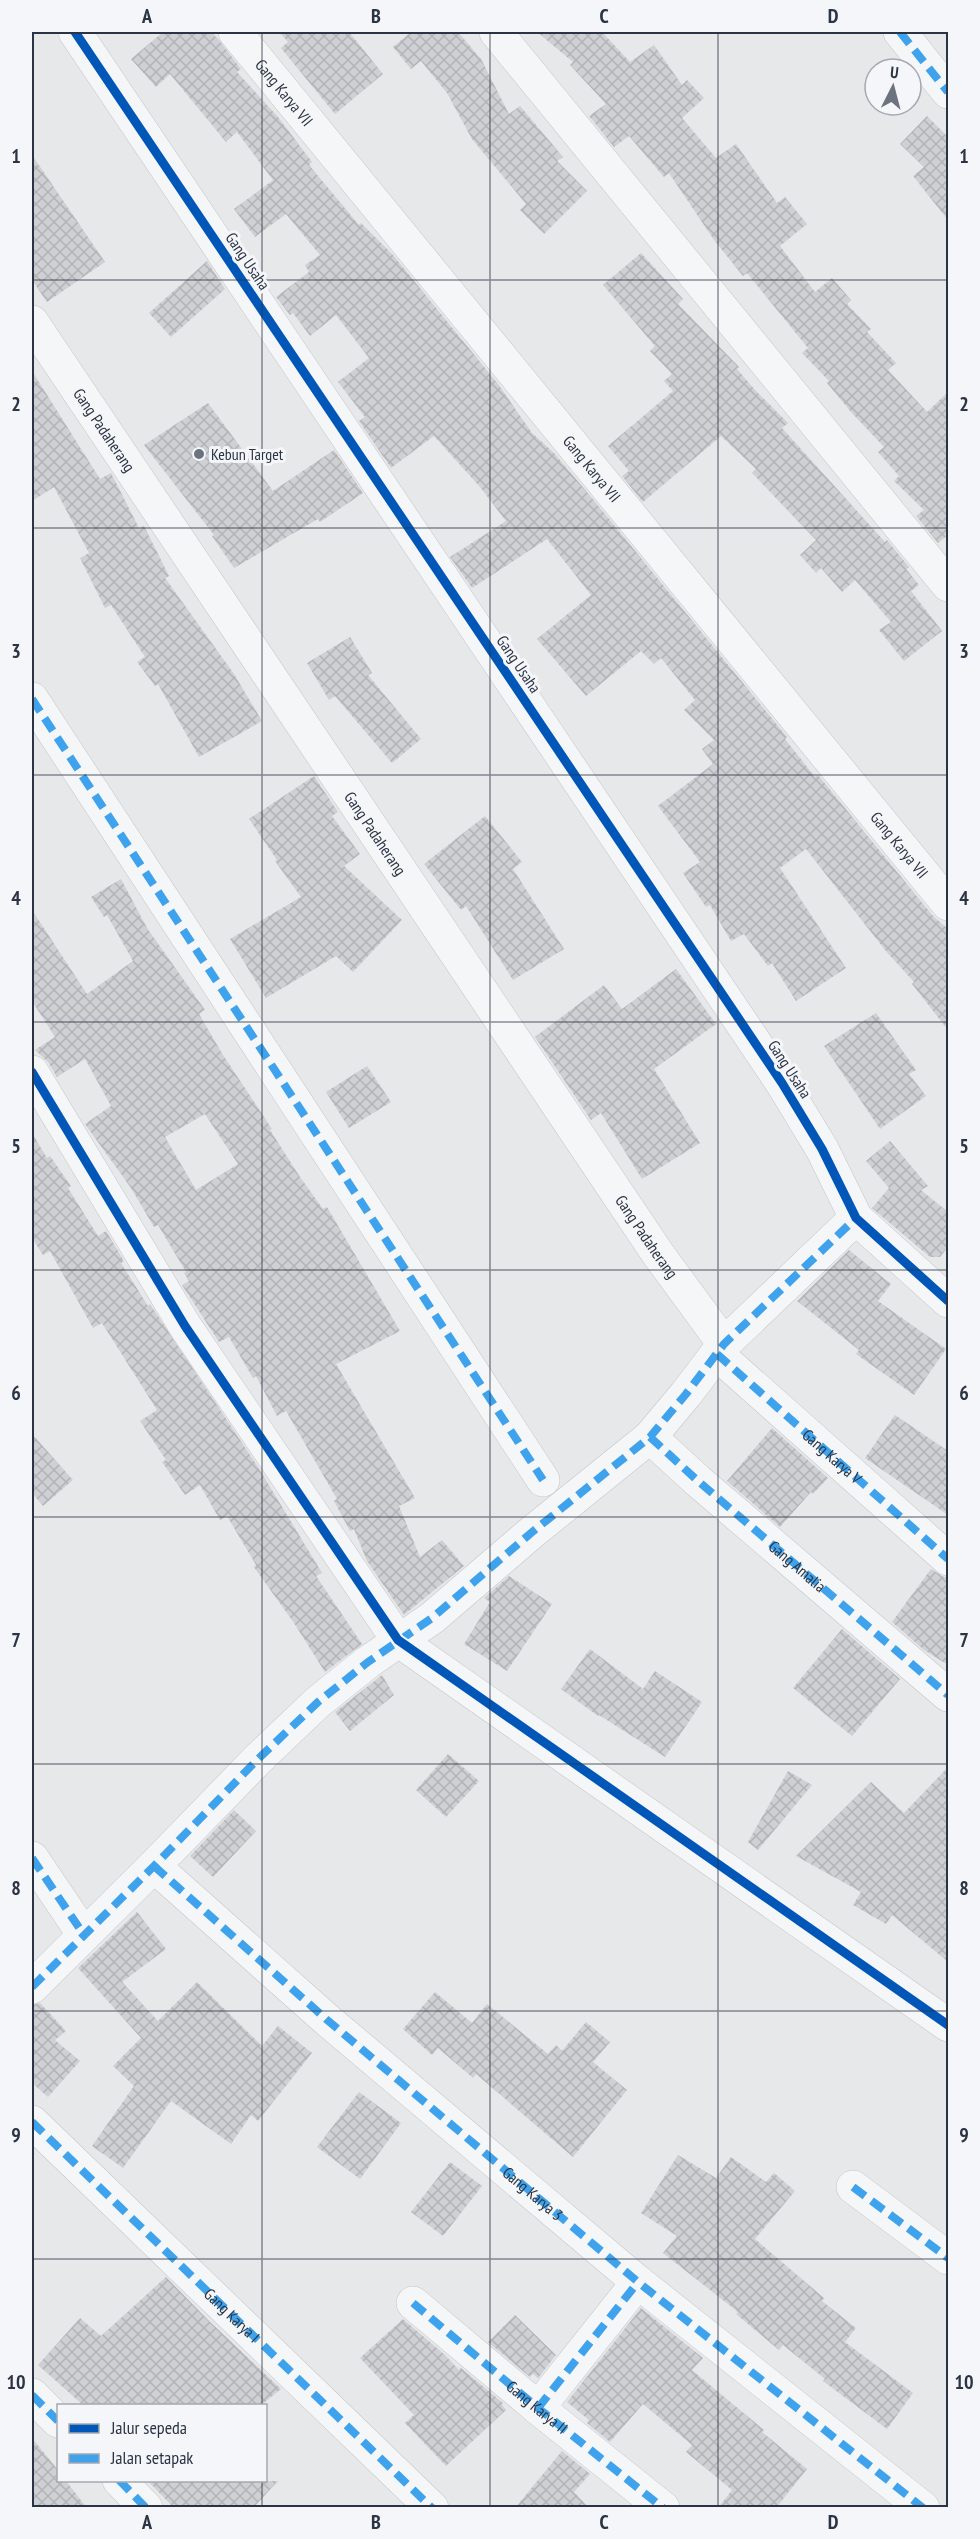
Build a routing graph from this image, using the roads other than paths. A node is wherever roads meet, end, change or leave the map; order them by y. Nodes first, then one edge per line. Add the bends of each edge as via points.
1 (75, 32) edge
2 (235, 32) edge
3 (496, 32) edge
4 (900, 32) edge
5 (948, 92) edge
6 (32, 322) edge
7 (948, 585) edge
8 (32, 699) edge
9 (948, 904) edge
10 (32, 1072) edge
11 (856, 1218) junction
12 (948, 1301) edge
13 (720, 1349) junction
14 (650, 1437) junction
15 (543, 1480) dead end
16 (948, 1559) edge
17 (398, 1640) junction
18 (948, 1695) edge
19 (32, 1858) edge
20 (154, 1866) junction
21 (84, 1935) junction
22 (32, 1987) edge
23 (948, 2025) edge
24 (32, 2122) edge
25 (853, 2187) dead end
26 (948, 2258) edge
27 (638, 2282) junction
28 (412, 2303) dead end
29 (32, 2395) edge
30 (538, 2408) junction
31 (57, 2420) edge
32 (120, 2482) edge
33 (146, 2508) edge
34 (432, 2508) edge
35 (663, 2508) edge
36 (923, 2508) edge

1 - 11 street, Gang Usaha via 776,1074 822,1149
2 - 9 street, Gang Karya VII
3 - 7 street
4 - 5 street
6 - 13 street, Gang Padaherang
8 - 15 street
10 - 17 street via 185,1326
11 - 12 street, Gang Usaha
11 - 13 street
13 - 14 street
13 - 16 street, Gang Karya V
14 - 17 street via 432,1618
14 - 18 street, Gang Amalia
17 - 20 street via 318,1702
17 - 23 street
19 - 21 street
20 - 21 street
20 - 27 street, Gang Karya 3 via 326,2019
21 - 22 street
24 - 34 street, Gang Karya I
25 - 26 street
27 - 30 street
27 - 36 street, Gang Karya 3
28 - 30 street, Gang Karya II
29 - 31 street
30 - 35 street, Gang Karya II
32 - 33 street

